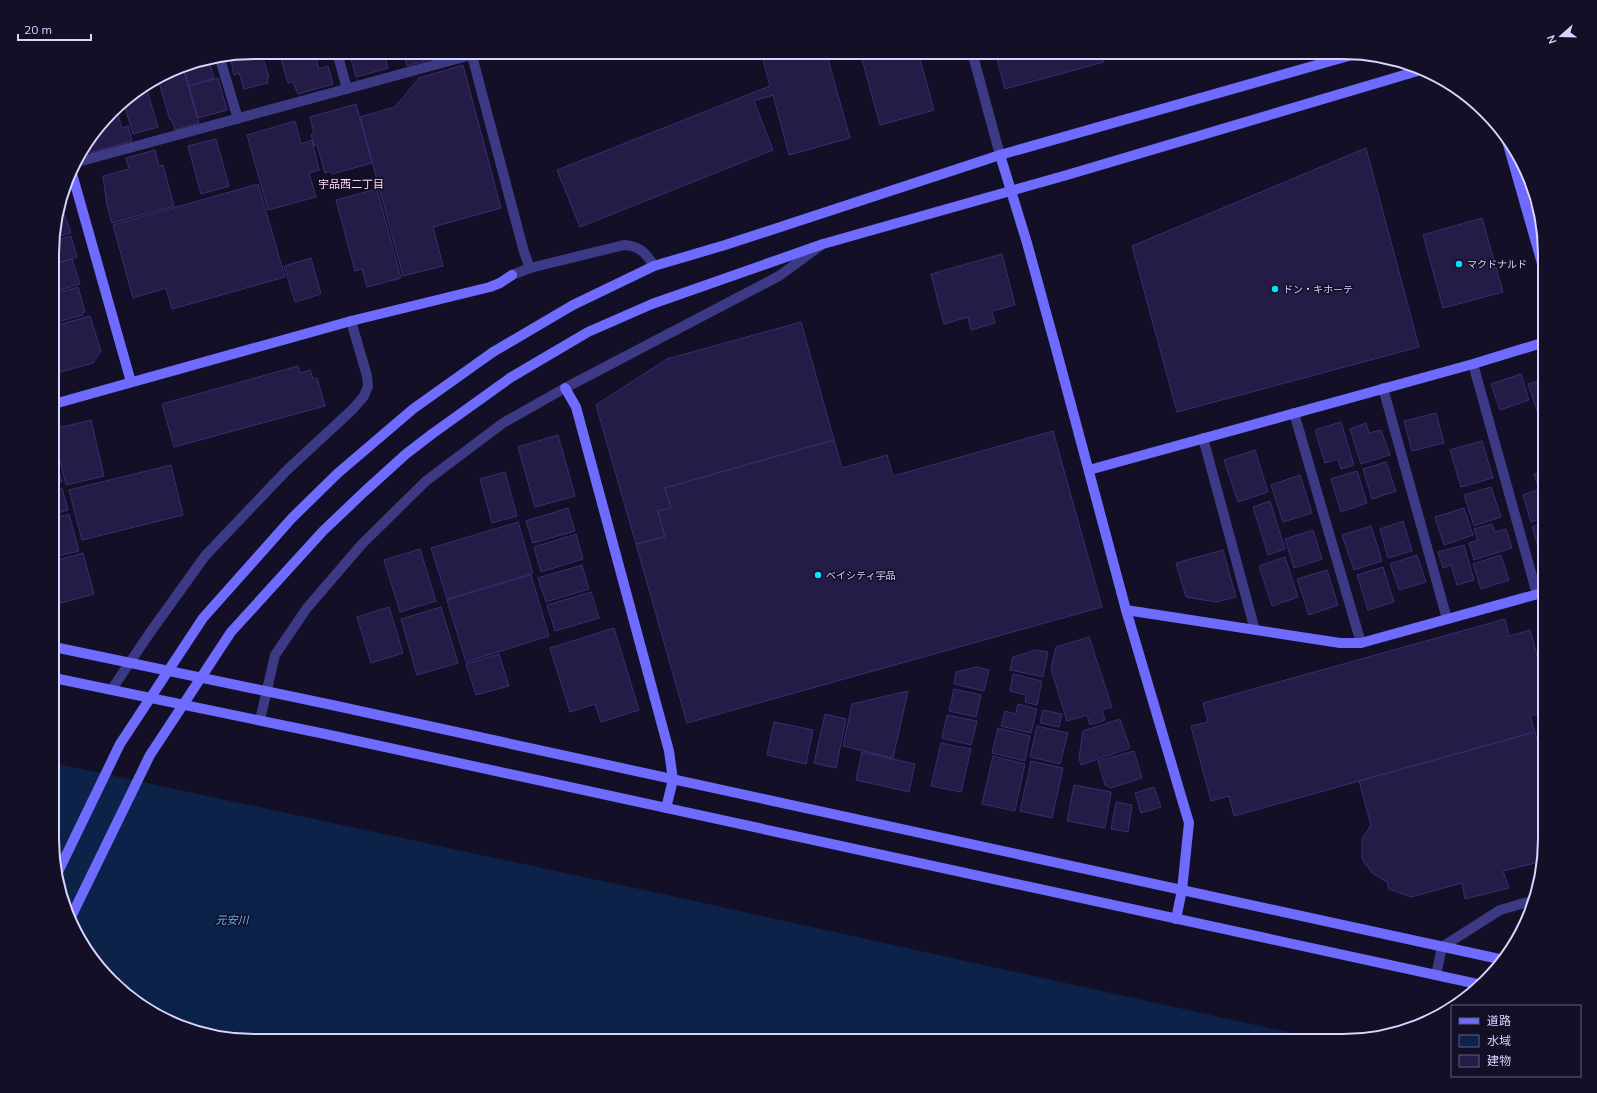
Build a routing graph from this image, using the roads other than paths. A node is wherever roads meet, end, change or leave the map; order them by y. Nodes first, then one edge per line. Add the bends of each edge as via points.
1 (339, 59) edge
2 (450, 59) edge
3 (473, 59) edge
4 (974, 59) edge
5 (1338, 59) edge
6 (221, 62) edge
7 (1414, 72) edge
8 (347, 89) junction
9 (238, 119) junction
10 (1511, 154) edge
11 (1000, 155) junction
12 (82, 162) edge
13 (74, 180) edge
14 (1011, 190) junction
15 (823, 244) junction
16 (1538, 250) edge
17 (654, 266) junction
18 (530, 268) junction
19 (351, 321) junction
20 (1538, 344) edge
21 (1473, 364) junction
22 (131, 382) junction
23 (565, 388) junction
24 (1383, 388) junction
25 (59, 403) edge
26 (1294, 413) junction
27 (1203, 438) junction
28 (1090, 470) junction
29 (1538, 583) edge
30 (1538, 594) edge
31 (1126, 610) junction
32 (1447, 619) junction
33 (1255, 630) junction
34 (1360, 643) junction
35 (59, 648) edge
36 (129, 663) junction
37 (59, 679) edge
38 (112, 689) junction
39 (266, 692) junction
40 (260, 720) junction
41 (673, 780) junction
42 (666, 808) junction
43 (61, 865) edge
44 (1182, 890) junction
45 (1528, 902) edge
46 (73, 912) edge
47 (1176, 919) junction
48 (1442, 947) junction
49 (1497, 959) edge
50 (1436, 975) junction
51 (1475, 983) edge

1 - 8 street
2 - 8 street
3 - 18 street
4 - 11 street
5 - 11 street
6 - 9 street
7 - 14 street
8 - 9 street
9 - 12 street
10 - 16 street
11 - 14 street
11 - 17 street
13 - 22 street
14 - 15 street
14 - 28 street
15 - 23 street via 779,276
15 - 46 street, bridge via 652,304 588,332 478,400 427,438 364,492 323,531 231,632 150,755
17 - 18 street via 646,254 634,245 624,244
17 - 43 street, bridge via 573,305 493,352 413,409 338,473 292,518 203,618 120,744
18 - 19 street via 490,287
19 - 22 street
19 - 36 street via 367,376 368,386 364,396 286,471 205,556
20 - 21 street
21 - 24 street
21 - 29 street
22 - 25 street
23 - 39 street via 503,423 426,481 362,544 307,608 275,655
23 - 41 street via 576,407 669,751
24 - 26 street
24 - 32 street
26 - 27 street
26 - 34 street
27 - 28 street
27 - 33 street
28 - 31 street
30 - 32 street
31 - 33 street
31 - 44 street via 1189,823
32 - 34 street
33 - 34 street via 1340,643
35 - 36 street
36 - 38 street
36 - 39 street
37 - 38 street
38 - 40 street
39 - 40 street
39 - 41 street
40 - 42 street
41 - 42 street
41 - 44 street
42 - 47 street
44 - 47 street
44 - 48 street
45 - 48 street via 1500,910
47 - 50 street
48 - 49 street
48 - 50 street
50 - 51 street

